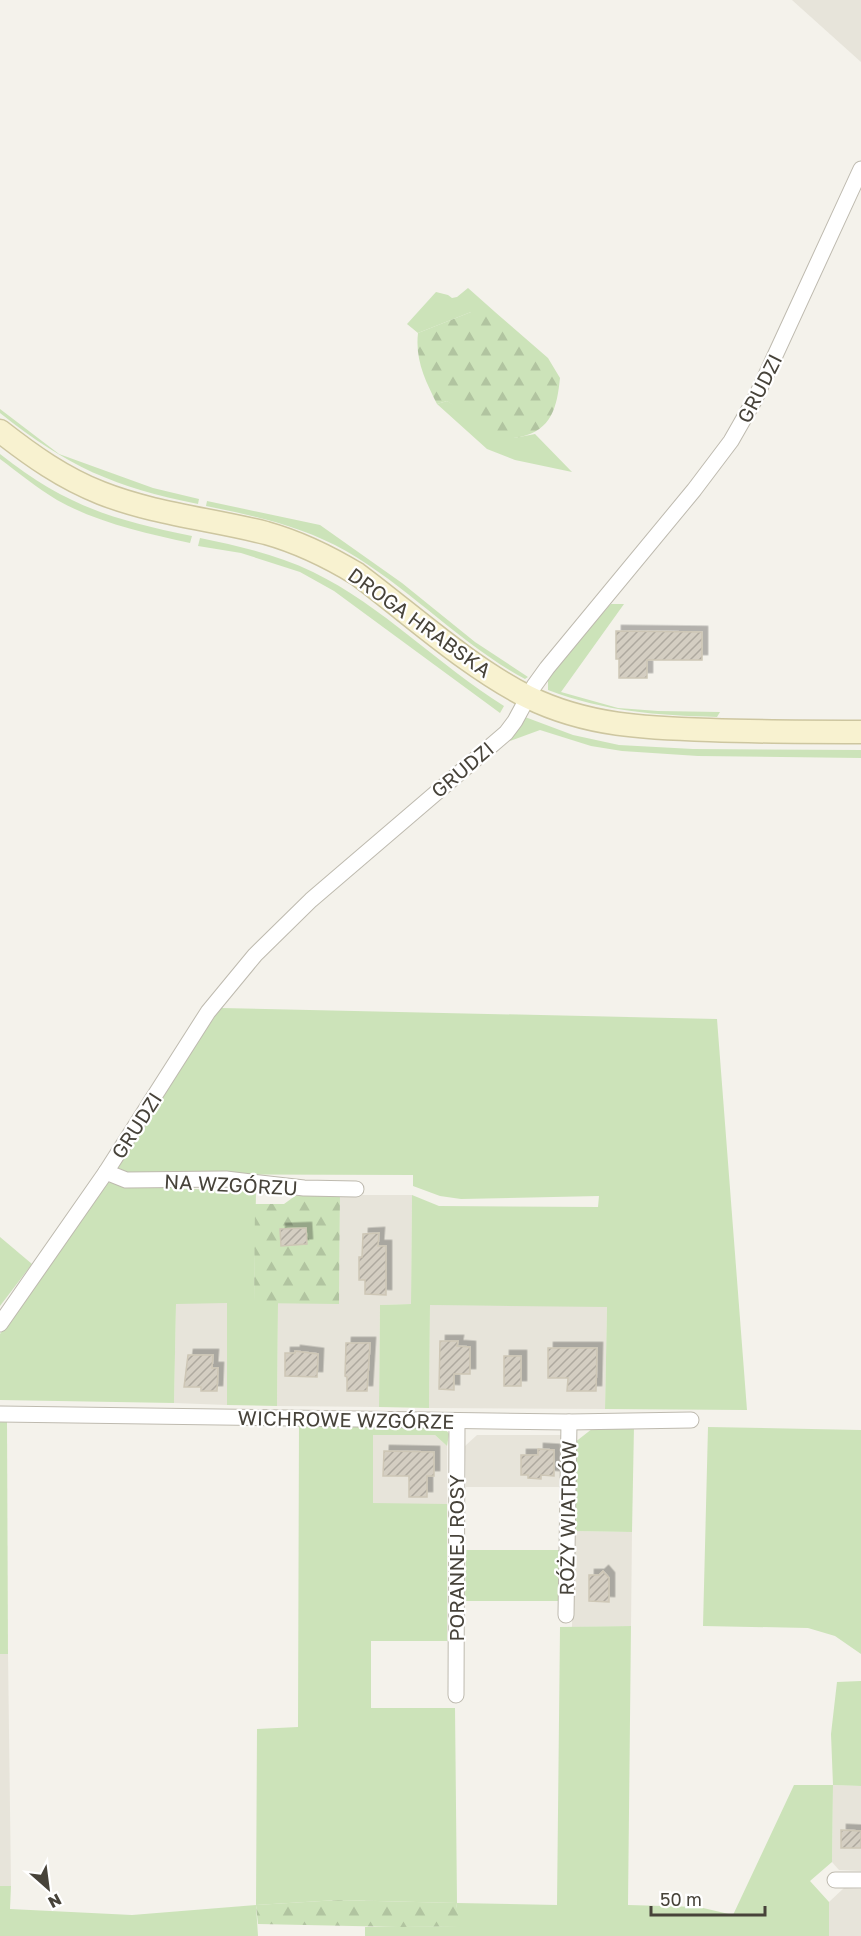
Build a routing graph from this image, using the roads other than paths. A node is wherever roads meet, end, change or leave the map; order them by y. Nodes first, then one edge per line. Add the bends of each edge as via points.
1 (861, 169) edge
2 (0, 430) edge
3 (528, 697) junction
4 (861, 732) edge
5 (106, 1172) junction
6 (356, 1189) dead end
7 (0, 1324) edge
8 (0, 1414) edge
9 (457, 1420) junction
10 (691, 1420) dead end
11 (569, 1422) junction
12 (566, 1615) dead end
13 (456, 1695) dead end
14 (835, 1880) dead end
15 (861, 1880) edge

1 - 3 street, GRUDZI via 755,399 731,441 547,668
2 - 3 street, DROGA HRABSKA via 56,471 102,493 267,534 339,563 494,677
3 - 4 street, DROGA HRABSKA via 574,715 625,726
3 - 5 street, GRUDZI via 506,733 311,900 255,955 208,1012
5 - 6 street, NA WZGÓRZU via 126,1179 226,1179
5 - 7 street, GRUDZI
8 - 9 street, WICHROWE WZGÓRZE
9 - 11 street, WICHROWE WZGÓRZE
9 - 13 street, PORANNEJ ROSY
10 - 11 street, WICHROWE WZGÓRZE
11 - 12 street, RÓŻY WIATRÓW
14 - 15 street

